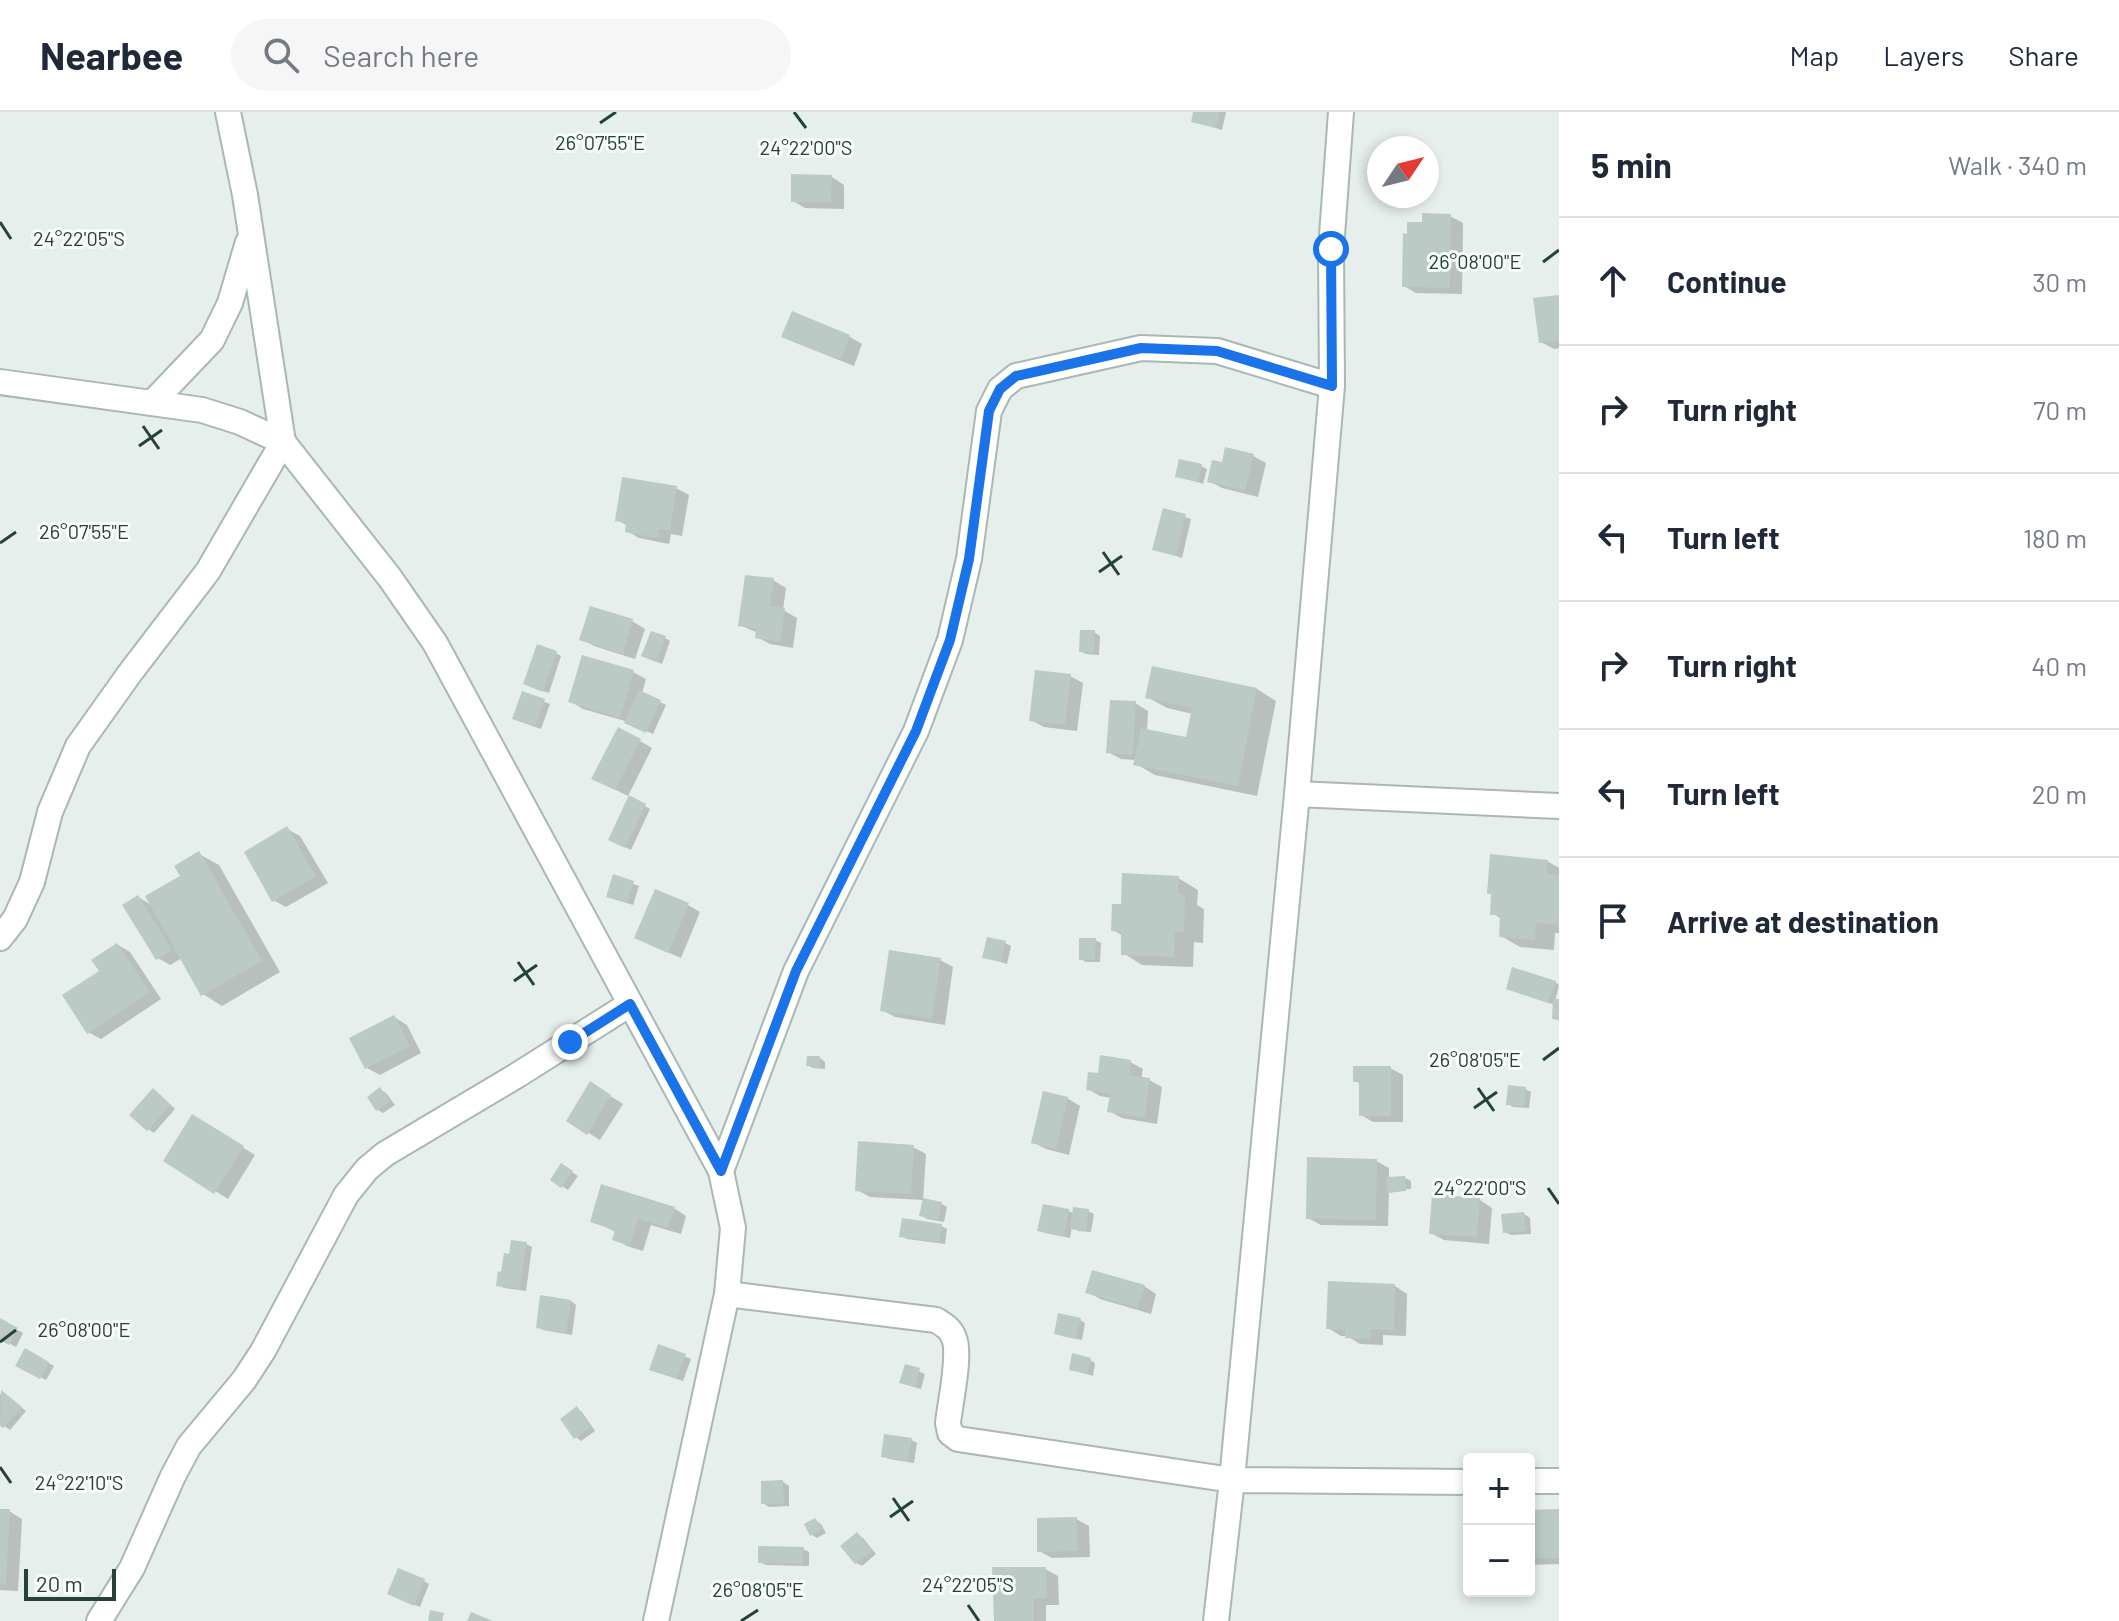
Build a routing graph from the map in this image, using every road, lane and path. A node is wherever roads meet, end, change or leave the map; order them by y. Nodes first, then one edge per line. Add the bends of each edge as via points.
1 (228, 112) edge
2 (1341, 112) edge
3 (250, 236) junction
4 (0, 382) edge
5 (1332, 386) junction
6 (152, 403) junction
7 (283, 442) junction
8 (1297, 794) junction
9 (1559, 806) edge
10 (0, 938) edge
11 (630, 1004) junction
12 (721, 1171) junction
13 (727, 1294) junction
14 (1232, 1480) junction
15 (1535, 1481) edge
16 (1559, 1481) edge
17 (1463, 1482) edge
18 (99, 1621) edge
19 (656, 1621) edge
20 (1216, 1621) edge

1 - 3 street
2 - 5 street via 1331,249
3 - 6 street via 230,303 212,340
3 - 7 street
4 - 6 street
5 - 8 street
5 - 12 street via 1217,351 1141,348 1016,376 1000,389 989,411 969,559 950,640 916,731 796,971
6 - 7 street via 202,410
7 - 10 street via 208,571 78,746 50,812 32,882
7 - 11 street via 435,643
8 - 9 street
8 - 14 street
11 - 12 street
11 - 18 street via 367,1169 346,1195 263,1351 189,1446 132,1568
12 - 13 street via 733,1228
13 - 14 street via 936,1320 956,1341 948,1423 958,1439
13 - 19 street
14 - 17 street
14 - 20 street
15 - 16 street

